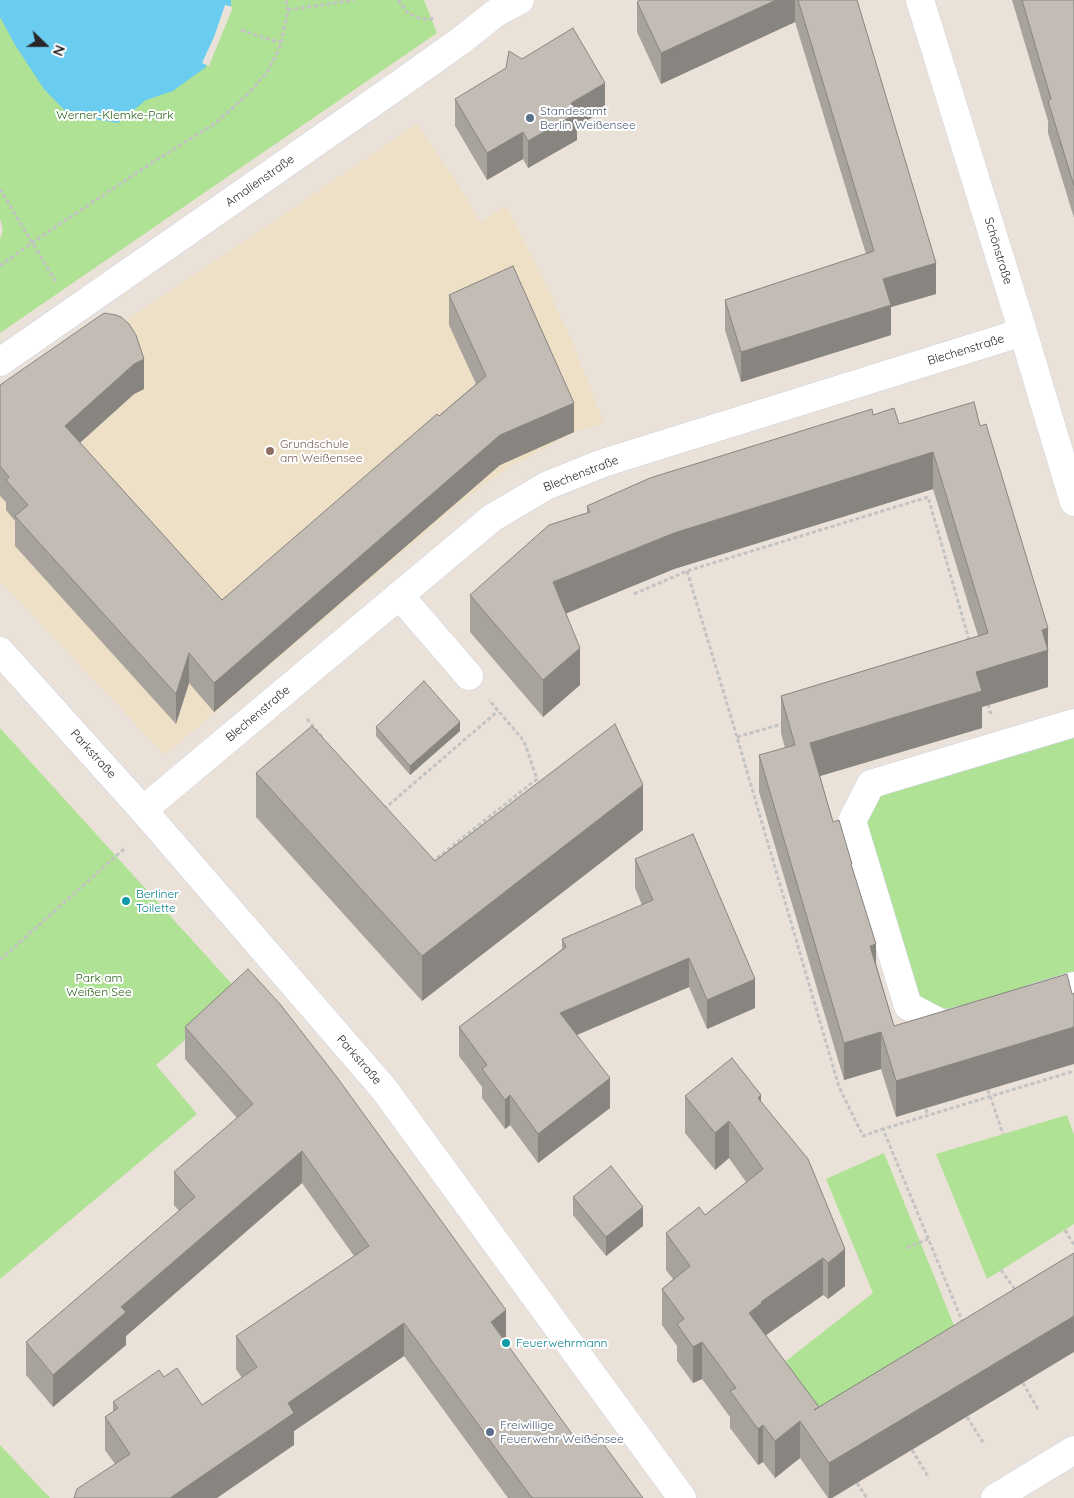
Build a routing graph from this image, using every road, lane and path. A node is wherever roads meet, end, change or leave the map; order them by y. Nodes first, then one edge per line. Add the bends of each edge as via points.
1 (286, 0) edge
2 (354, 0) edge
3 (398, 0) edge
4 (920, 0) edge
5 (503, 4) edge
6 (288, 10) junction
7 (435, 19) dead end
8 (241, 30) dead end
9 (281, 42) junction
10 (0, 189) edge
11 (33, 242) junction
12 (0, 266) edge
13 (54, 277) dead end
14 (1023, 332) junction
15 (0, 362) edge
16 (914, 492) edge
17 (916, 501) junction
18 (1074, 502) edge
19 (686, 572) junction
20 (634, 594) dead end
21 (399, 595) junction
22 (972, 648) edge
23 (0, 651) edge
24 (468, 676) joint
25 (498, 711) junction
26 (307, 719) dead end
27 (793, 720) edge
28 (1074, 723) edge
29 (737, 736) junction
30 (326, 741) edge
31 (143, 810) junction
32 (389, 816) edge
33 (125, 848) dead end
34 (430, 864) edge
35 (0, 960) edge
36 (1074, 986) edge
37 (1009, 1006) edge
38 (981, 1014) edge
39 (1051, 1071) dead end
40 (1074, 1071) edge
41 (1053, 1078) junction
42 (988, 1090) dead end
43 (991, 1097) junction
44 (926, 1108) dead end
45 (928, 1116) junction
46 (883, 1129) junction
47 (1003, 1134) dead end
48 (1065, 1230) dead end
49 (928, 1239) junction
50 (1074, 1245) edge
51 (907, 1248) dead end
52 (1001, 1270) dead end
53 (1017, 1293) edge
54 (964, 1325) edge
55 (1023, 1383) dead end
56 (1039, 1411) dead end
57 (967, 1416) edge
58 (984, 1444) dead end
59 (912, 1450) dead end
60 (1074, 1450) edge
61 (928, 1478) dead end
62 (857, 1483) dead end
63 (682, 1498) edge
64 (866, 1498) edge
65 (995, 1498) edge

1 - 6 path
2 - 6 path
3 - 7 path via 408,13 421,19
4 - 14 street, Schönstraße
5 - 15 street, Amalienstraße via 463,39 404,81
6 - 9 path
8 - 9 path
9 - 11 path via 268,71 216,123
10 - 11 path
11 - 12 path
11 - 13 path
14 - 18 street, Schönstraße
14 - 21 street, Blechenstraße via 603,464 546,486 492,518
16 - 17 path
17 - 19 path
17 - 22 path via 928,497
19 - 20 path
19 - 29 path
21 - 24 street
21 - 31 street, Blechenstraße
23 - 31 street, Parkstraße
24 - 25 path
25 - 32 path via 384,809
25 - 34 path via 524,741 537,780
26 - 30 path
27 - 29 path
28 - 38 street via 872,784 852,821 908,1006 944,1026
29 - 46 path via 839,1087 863,1136
31 - 63 street, Parkstraße via 384,1089
33 - 35 path
36 - 37 street
39 - 41 path
40 - 41 path
41 - 43 path
42 - 43 path
43 - 45 path
43 - 47 path
44 - 45 path
45 - 46 path
46 - 49 path
48 - 50 path
49 - 51 path
49 - 54 path
52 - 53 path
55 - 56 path
57 - 58 path
59 - 61 path
60 - 65 street
62 - 64 path

